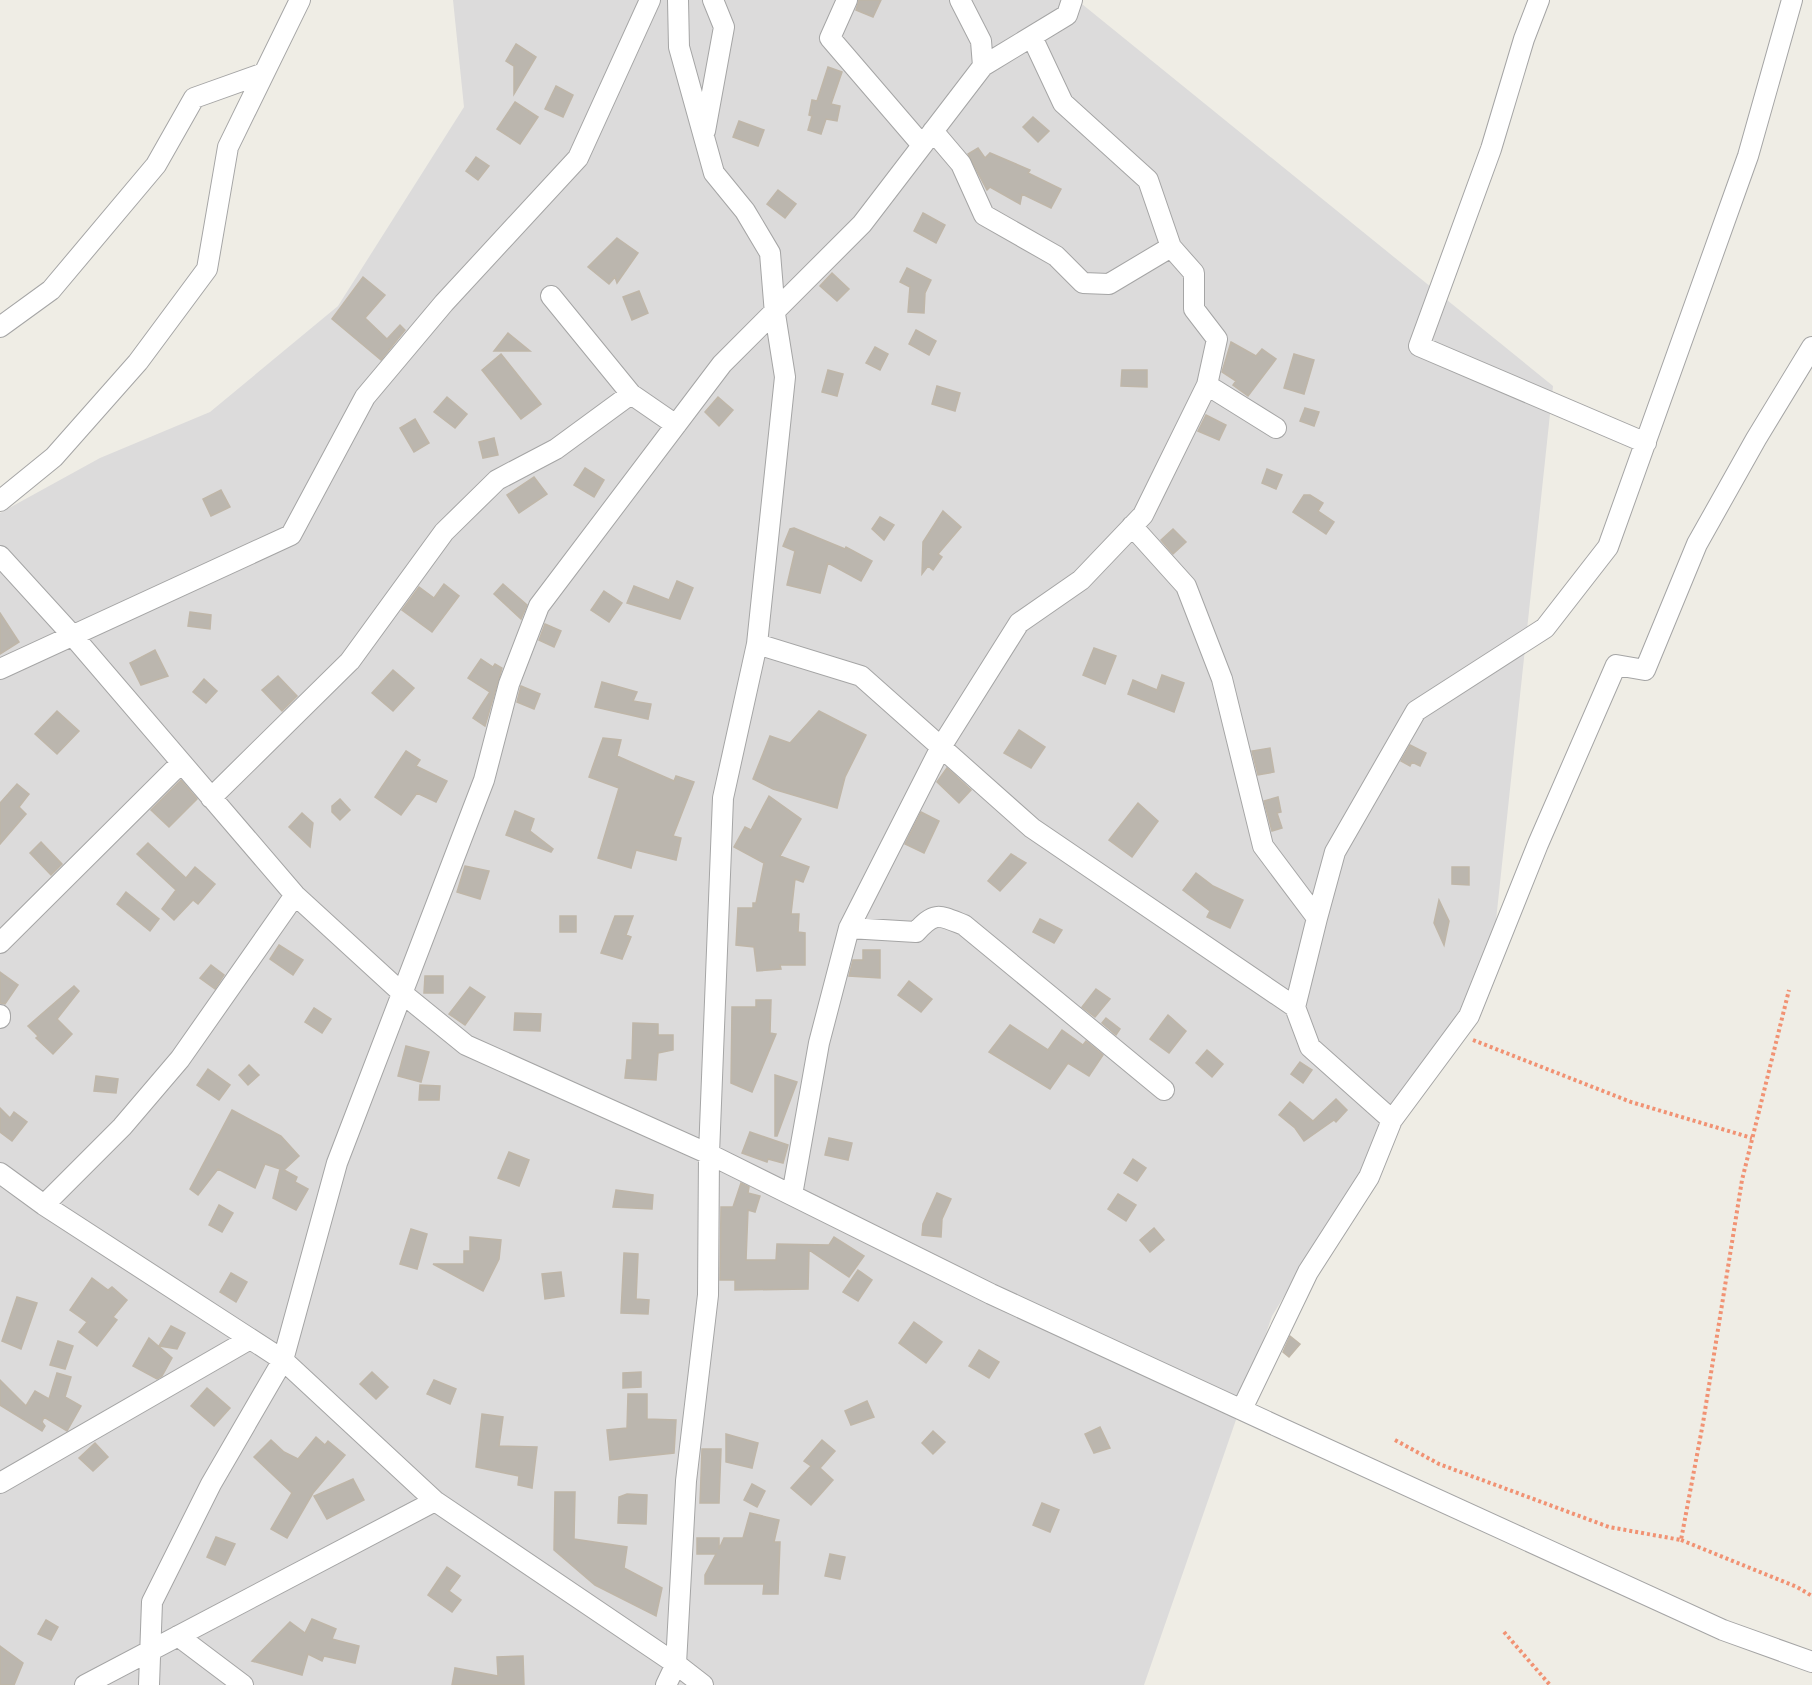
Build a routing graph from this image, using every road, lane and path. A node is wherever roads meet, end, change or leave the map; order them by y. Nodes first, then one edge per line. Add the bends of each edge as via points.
1 (300, 0) edge
2 (650, 0) edge
3 (678, 0) edge
4 (713, 0) edge
5 (847, 0) edge
6 (960, 0) edge
7 (1072, 0) edge
8 (1539, 0) edge
9 (1792, 0) edge
10 (1032, 37) junction
11 (983, 66) junction
12 (264, 73) junction
13 (704, 137) junction
14 (928, 138) junction
15 (1171, 247) junction
16 (551, 296) dead end
17 (775, 314) junction
18 (0, 327) edge
19 (1812, 347) edge
20 (1207, 385) junction
21 (630, 394) junction
22 (676, 425) junction
23 (1276, 428) dead end
24 (1646, 443) junction
25 (0, 501) edge
26 (1132, 526) junction
27 (0, 556) edge
28 (73, 636) junction
29 (757, 645) junction
30 (0, 669) edge
31 (941, 747) junction
32 (182, 763) junction
33 (212, 798) junction
34 (295, 895) junction
35 (1317, 918) junction
36 (849, 928) junction
37 (0, 943) edge
38 (1789, 990) dead end
39 (402, 993) junction
40 (1295, 1007) junction
41 (1455, 1034) junction
42 (1164, 1090) dead end
43 (1392, 1120) junction
44 (1752, 1138) junction
45 (709, 1154) junction
46 (0, 1173) edge
47 (792, 1195) junction
48 (44, 1205) junction
49 (250, 1339) junction
50 (283, 1360) junction
51 (1242, 1409) junction
52 (1395, 1440) dead end
53 (0, 1482) edge
54 (435, 1501) junction
55 (1681, 1540) junction
56 (1812, 1596) edge
57 (1504, 1632) dead end
58 (178, 1636) junction
59 (150, 1651) junction
60 (1812, 1662) edge
61 (676, 1664) junction
62 (85, 1685) edge
63 (149, 1685) edge
64 (243, 1685) edge
65 (666, 1685) edge
66 (703, 1685) edge
67 (1550, 1685) edge

1 - 12 street
2 - 28 street via 578,158 444,303 366,397 291,535
3 - 13 street via 679,47
4 - 13 street via 724,27
5 - 14 street via 830,38
6 - 11 street via 981,41
7 - 10 street via 1067,15
8 - 24 street via 1491,149 1419,346
9 - 24 street via 1748,156
10 - 11 street
10 - 15 street via 1064,103 1148,180
11 - 14 street
12 - 18 street via 194,98 156,165 51,290
12 - 25 street via 228,147 207,269 138,362 61,448
13 - 17 street via 714,173 745,211 770,253
14 - 15 street via 961,164 984,215 1056,256 1083,283 1109,284
14 - 17 street via 862,224
15 - 20 street via 1194,273 1194,309 1217,339
16 - 21 street
17 - 22 street via 722,364
17 - 29 street via 785,377
19 - 41 street via 1697,544 1645,670 1616,665 1468,1016
20 - 23 street
20 - 26 street via 1143,515
21 - 22 street
21 - 33 street via 556,449 497,480 444,532 350,661
22 - 39 street via 539,606 509,684 484,780
24 - 35 street via 1608,547 1545,628 1416,711 1335,852
26 - 31 street via 1082,580 1018,623
26 - 35 street via 1186,586 1222,679 1263,846
27 - 28 street
28 - 30 street
28 - 32 street
29 - 31 street via 861,676
29 - 45 street via 723,798
31 - 36 street
31 - 40 street via 1032,828
32 - 33 street
32 - 37 street
33 - 34 street
34 - 39 street
34 - 48 street via 180,1059 122,1127
35 - 40 street
36 - 42 street via 916,932 929,918 940,916 964,925
36 - 47 street via 819,1043
38 - 44 path
39 - 45 street via 466,1045
39 - 50 street via 337,1163
40 - 43 street via 1310,1047
41 - 43 street
41 - 44 path via 1631,1102
43 - 51 street via 1369,1177 1308,1272
44 - 55 path
45 - 47 street
45 - 61 street via 708,1295 687,1481
46 - 48 street
47 - 51 street via 991,1294
48 - 49 street
49 - 50 street
49 - 53 street
50 - 54 street
50 - 59 street via 212,1484 152,1602
51 - 60 street via 1723,1630
52 - 55 path via 1439,1464 1609,1527
54 - 58 street
54 - 61 street
55 - 56 path
57 - 67 path
58 - 59 street
58 - 64 street
59 - 62 street
59 - 63 street
61 - 65 street
61 - 66 street

